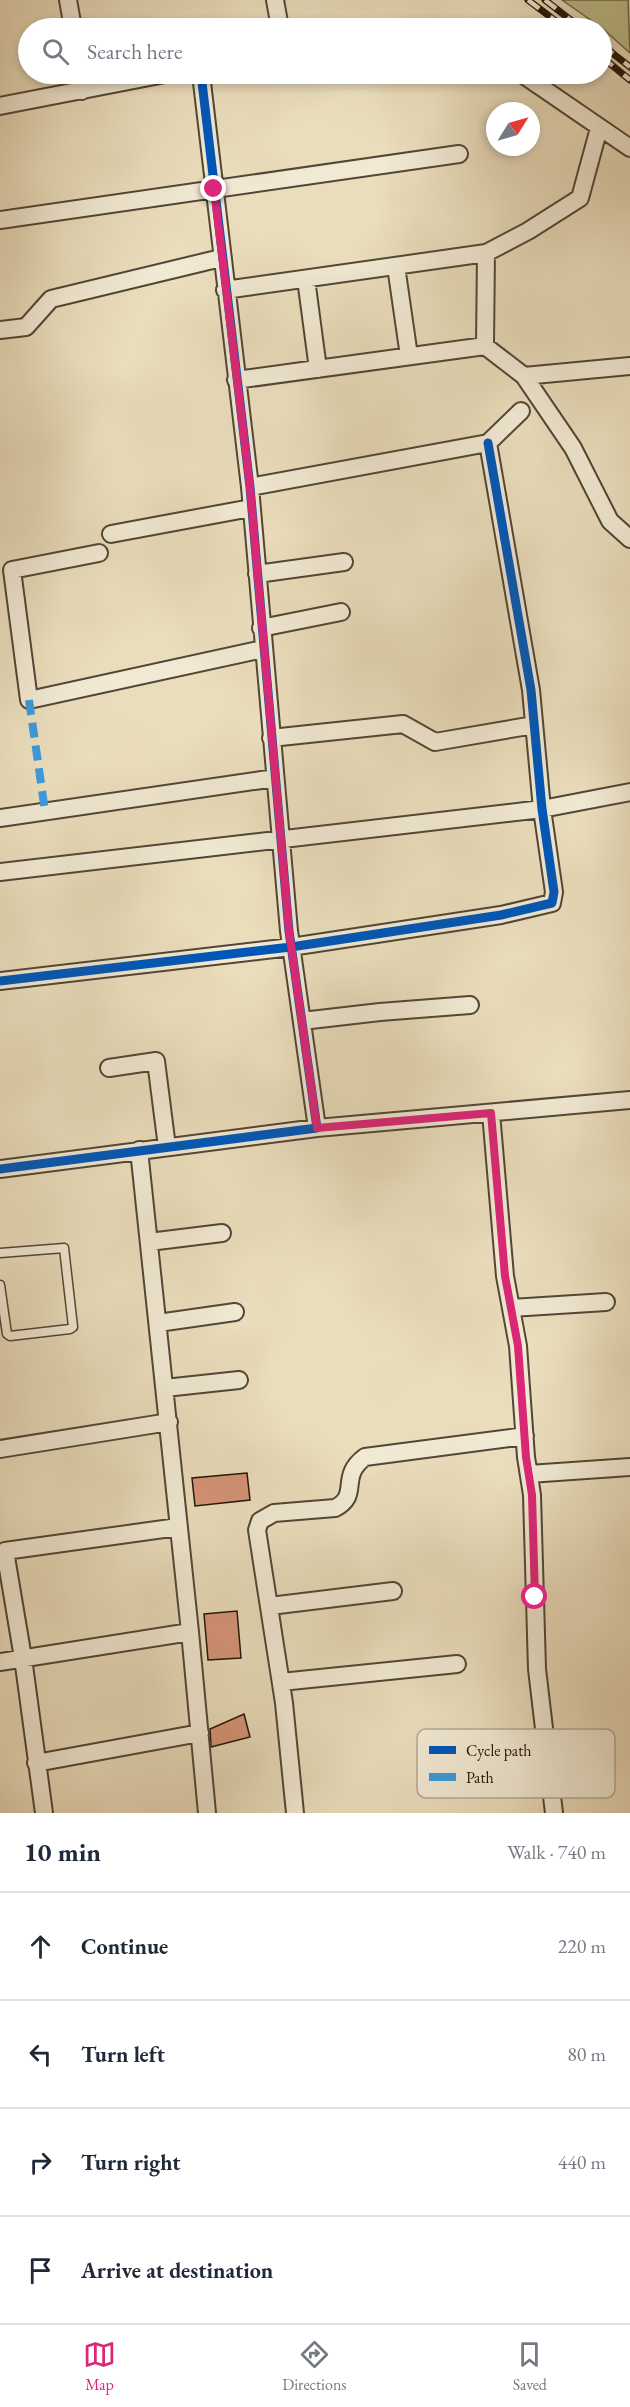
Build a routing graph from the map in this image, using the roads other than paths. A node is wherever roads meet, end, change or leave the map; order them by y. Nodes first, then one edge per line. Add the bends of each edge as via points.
1 (68, 0) edge
2 (275, 0) edge
3 (71, 18) edge
4 (278, 18) edge
5 (81, 84) edge
6 (116, 84) edge
7 (202, 84) edge
8 (536, 84) edge
9 (82, 91) junction
10 (0, 106) edge
11 (599, 128) junction
12 (630, 148) edge
13 (459, 154) dead end
14 (214, 189) junction
15 (0, 220) edge
16 (486, 254) junction
17 (221, 258) junction
18 (396, 266) junction
19 (306, 279) junction
20 (225, 290) junction
21 (0, 330) edge
22 (484, 346) junction
23 (409, 356) junction
24 (630, 366) edge
25 (318, 369) junction
26 (524, 376) junction
27 (236, 380) junction
28 (521, 411) dead end
29 (488, 443) junction
30 (250, 487) junction
31 (251, 508) junction
32 (111, 534) dead end
33 (630, 539) edge
34 (99, 553) dead end
35 (344, 562) dead end
36 (257, 574) junction
37 (341, 612) dead end
38 (261, 628) junction
39 (262, 650) junction
40 (534, 725) junction
41 (271, 738) junction
42 (274, 778) junction
43 (630, 792) edge
44 (542, 809) junction
45 (0, 818) edge
46 (280, 839) junction
47 (0, 872) edge
48 (291, 947) junction
49 (0, 981) edge
50 (470, 1005) dead end
51 (302, 1022) junction
52 (109, 1068) dead end
53 (630, 1100) edge
54 (491, 1113) junction
55 (317, 1128) junction
56 (167, 1147) junction
57 (139, 1150) junction
58 (0, 1168) edge
59 (222, 1233) dead end
60 (149, 1242) junction
61 (0, 1253) edge
62 (0, 1285) edge
63 (606, 1302) dead end
64 (511, 1308) junction
65 (235, 1312) dead end
66 (158, 1323) junction
67 (239, 1380) dead end
68 (165, 1388) junction
69 (169, 1422) junction
70 (525, 1436) junction
71 (0, 1449) edge
72 (630, 1467) edge
73 (529, 1474) junction
74 (178, 1527) junction
75 (393, 1591) dead end
76 (270, 1606) junction
77 (190, 1632) junction
78 (23, 1658) junction
79 (0, 1662) edge
80 (457, 1664) dead end
81 (281, 1682) junction
82 (544, 1729) edge
83 (200, 1733) junction
84 (36, 1763) junction
85 (552, 1798) edge
86 (44, 1813) edge
87 (207, 1813) edge
88 (295, 1813) edge
89 (554, 1813) edge

1 - 3 street
2 - 4 street
5 - 9 street
6 - 9 street
7 - 14 street
8 - 11 street
9 - 10 street
11 - 12 street
11 - 16 street via 580,198
13 - 14 street
14 - 15 street
14 - 17 street
16 - 18 street
16 - 22 street
17 - 20 street
17 - 21 street via 51,300 26,327
18 - 19 street
18 - 23 street
19 - 20 street
19 - 25 street
20 - 27 street
22 - 23 street
22 - 26 street
23 - 25 street
24 - 26 street
25 - 27 street
26 - 33 street via 573,448 610,521
27 - 30 street
28 - 29 street
29 - 30 street
29 - 40 street
30 - 31 street
31 - 32 street
31 - 36 street
34 - 39 street via 12,570 29,700
35 - 36 street
36 - 38 street
37 - 38 street
38 - 39 street
39 - 41 street
40 - 41 street via 435,742 403,724
40 - 44 street
41 - 42 street
42 - 45 street
42 - 46 street
43 - 44 street
44 - 46 street
44 - 48 street via 554,892 552,903 501,915
46 - 47 street
46 - 48 street
48 - 49 street
48 - 51 street
50 - 51 street
51 - 55 street
52 - 56 street via 156,1061
53 - 54 street
54 - 55 street
54 - 64 street
55 - 56 street
56 - 57 street
57 - 58 street
57 - 60 street
59 - 60 street
60 - 66 street
61 - 62 lane via 64,1248 73,1327 10,1336
63 - 64 street
64 - 70 street
65 - 66 street
66 - 68 street
67 - 68 street
68 - 69 street
69 - 71 street
69 - 74 street
70 - 73 street
70 - 76 street via 365,1457 354,1466 349,1497 341,1505 265,1516 257,1530
72 - 73 street
73 - 82 street via 534,1520 537,1669
74 - 77 street
74 - 78 street via 5,1551
75 - 76 street
76 - 81 street
77 - 78 street
77 - 83 street
78 - 79 street
78 - 84 street
80 - 81 street
81 - 88 street
83 - 84 street
83 - 87 street
84 - 86 street
85 - 89 street

